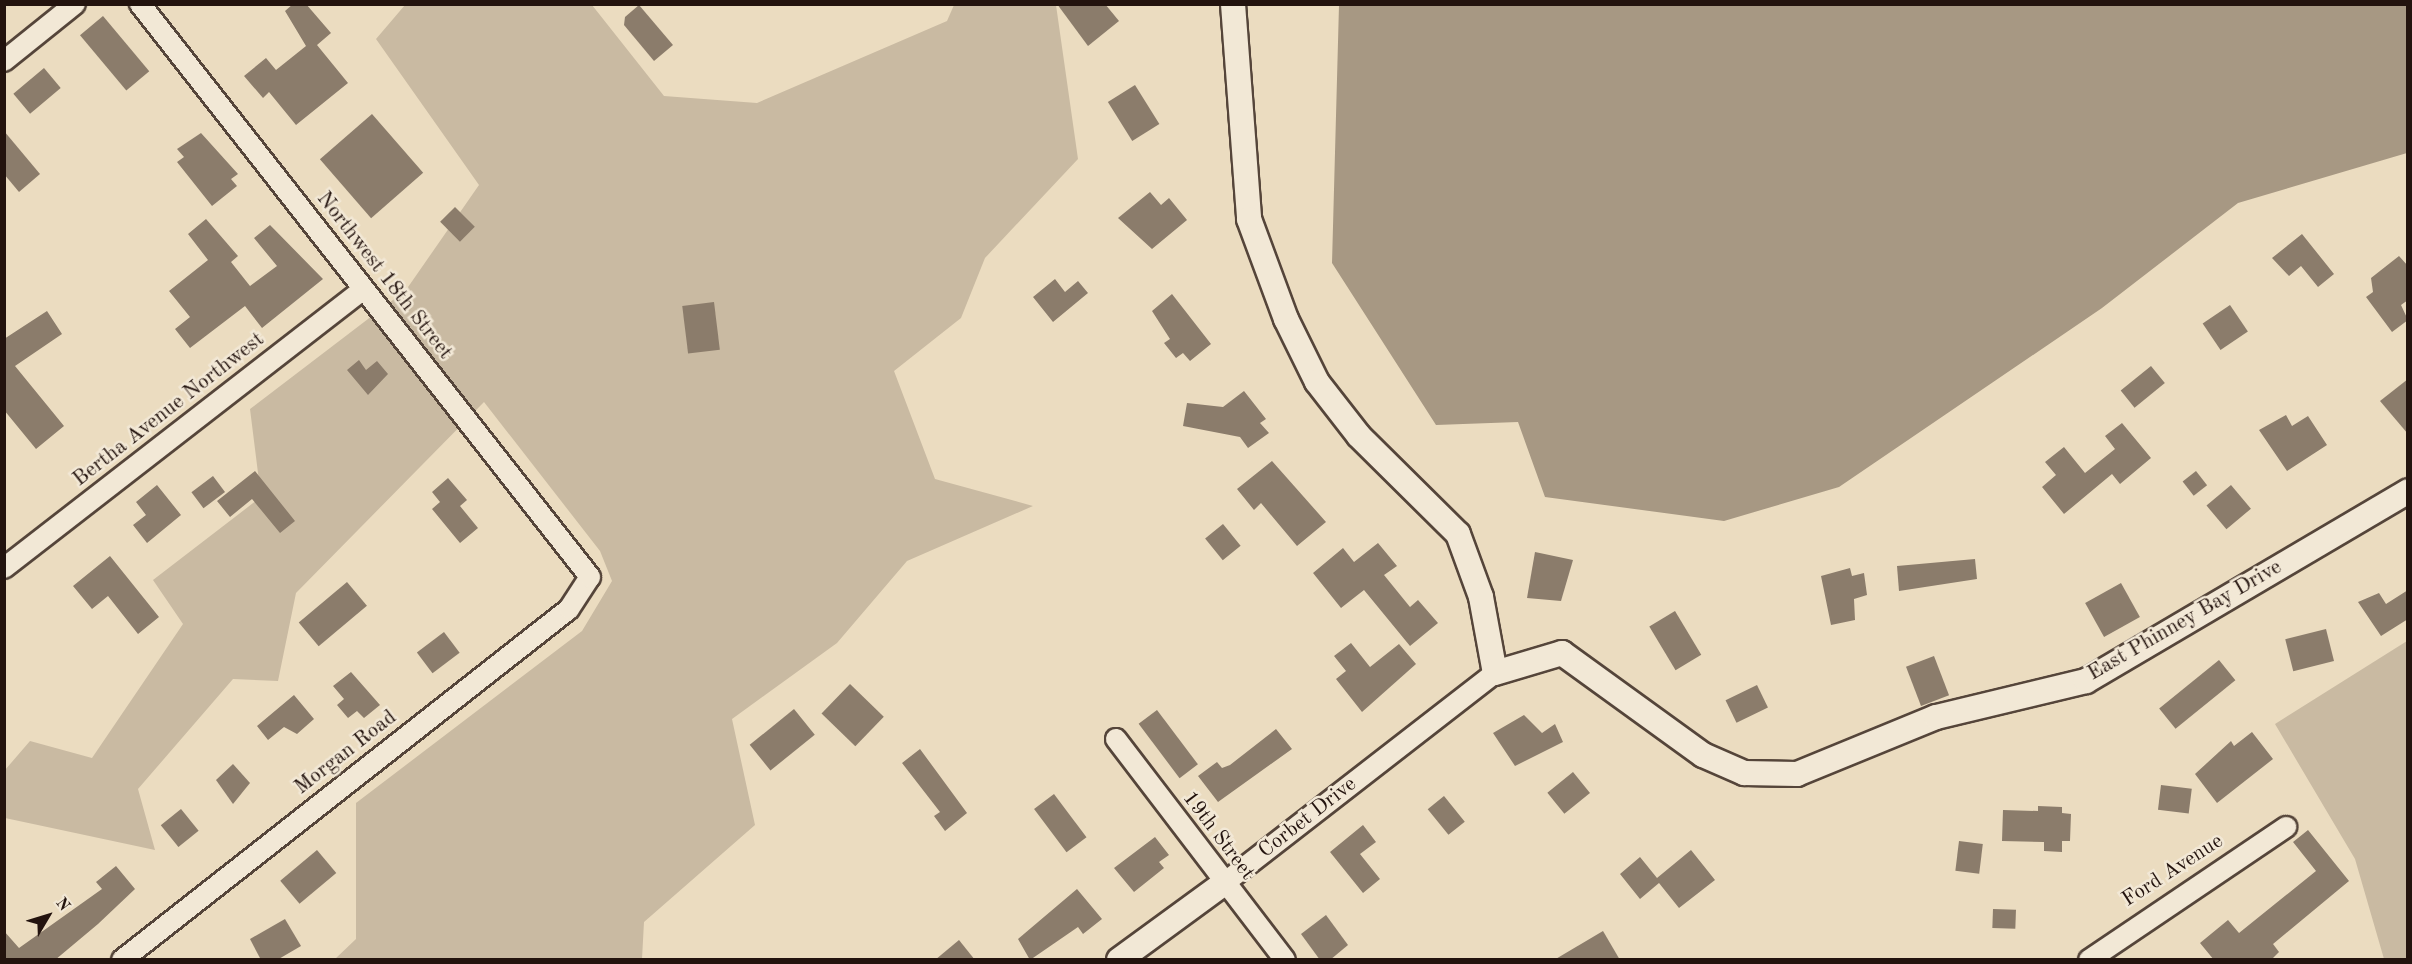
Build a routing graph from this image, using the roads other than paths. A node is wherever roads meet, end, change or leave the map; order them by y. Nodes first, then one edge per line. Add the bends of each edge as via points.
1 (75, 4) edge
2 (140, 4) edge
3 (1233, 4) edge
4 (4, 61) edge
5 (363, 290) junction
6 (2408, 491) edge
7 (4, 568) edge
8 (590, 577) joint
9 (1495, 674) junction
10 (1116, 739) dead end
11 (2286, 827) dead end
12 (1223, 884) junction
13 (122, 960) edge
14 (1119, 960) edge
15 (1285, 960) edge
16 (2089, 960) edge

1 - 4 street
2 - 5 street, Northwest 18th Street
3 - 9 street via 1249,219 1286,319 1317,382 1359,436 1458,534 1481,597
5 - 7 street, Bertha Avenue Northwest
5 - 8 street, Northwest 18th Street
6 - 9 street, East Phinney Bay Drive via 2086,681 1936,717 1797,774 1744,773 1703,755 1562,653
8 - 13 street, Morgan Road via 569,609
9 - 12 street, Corbet Drive
10 - 12 street, 19th Street
11 - 16 street, Ford Avenue
12 - 14 street, Corbet Drive
12 - 15 street, 19th Street

